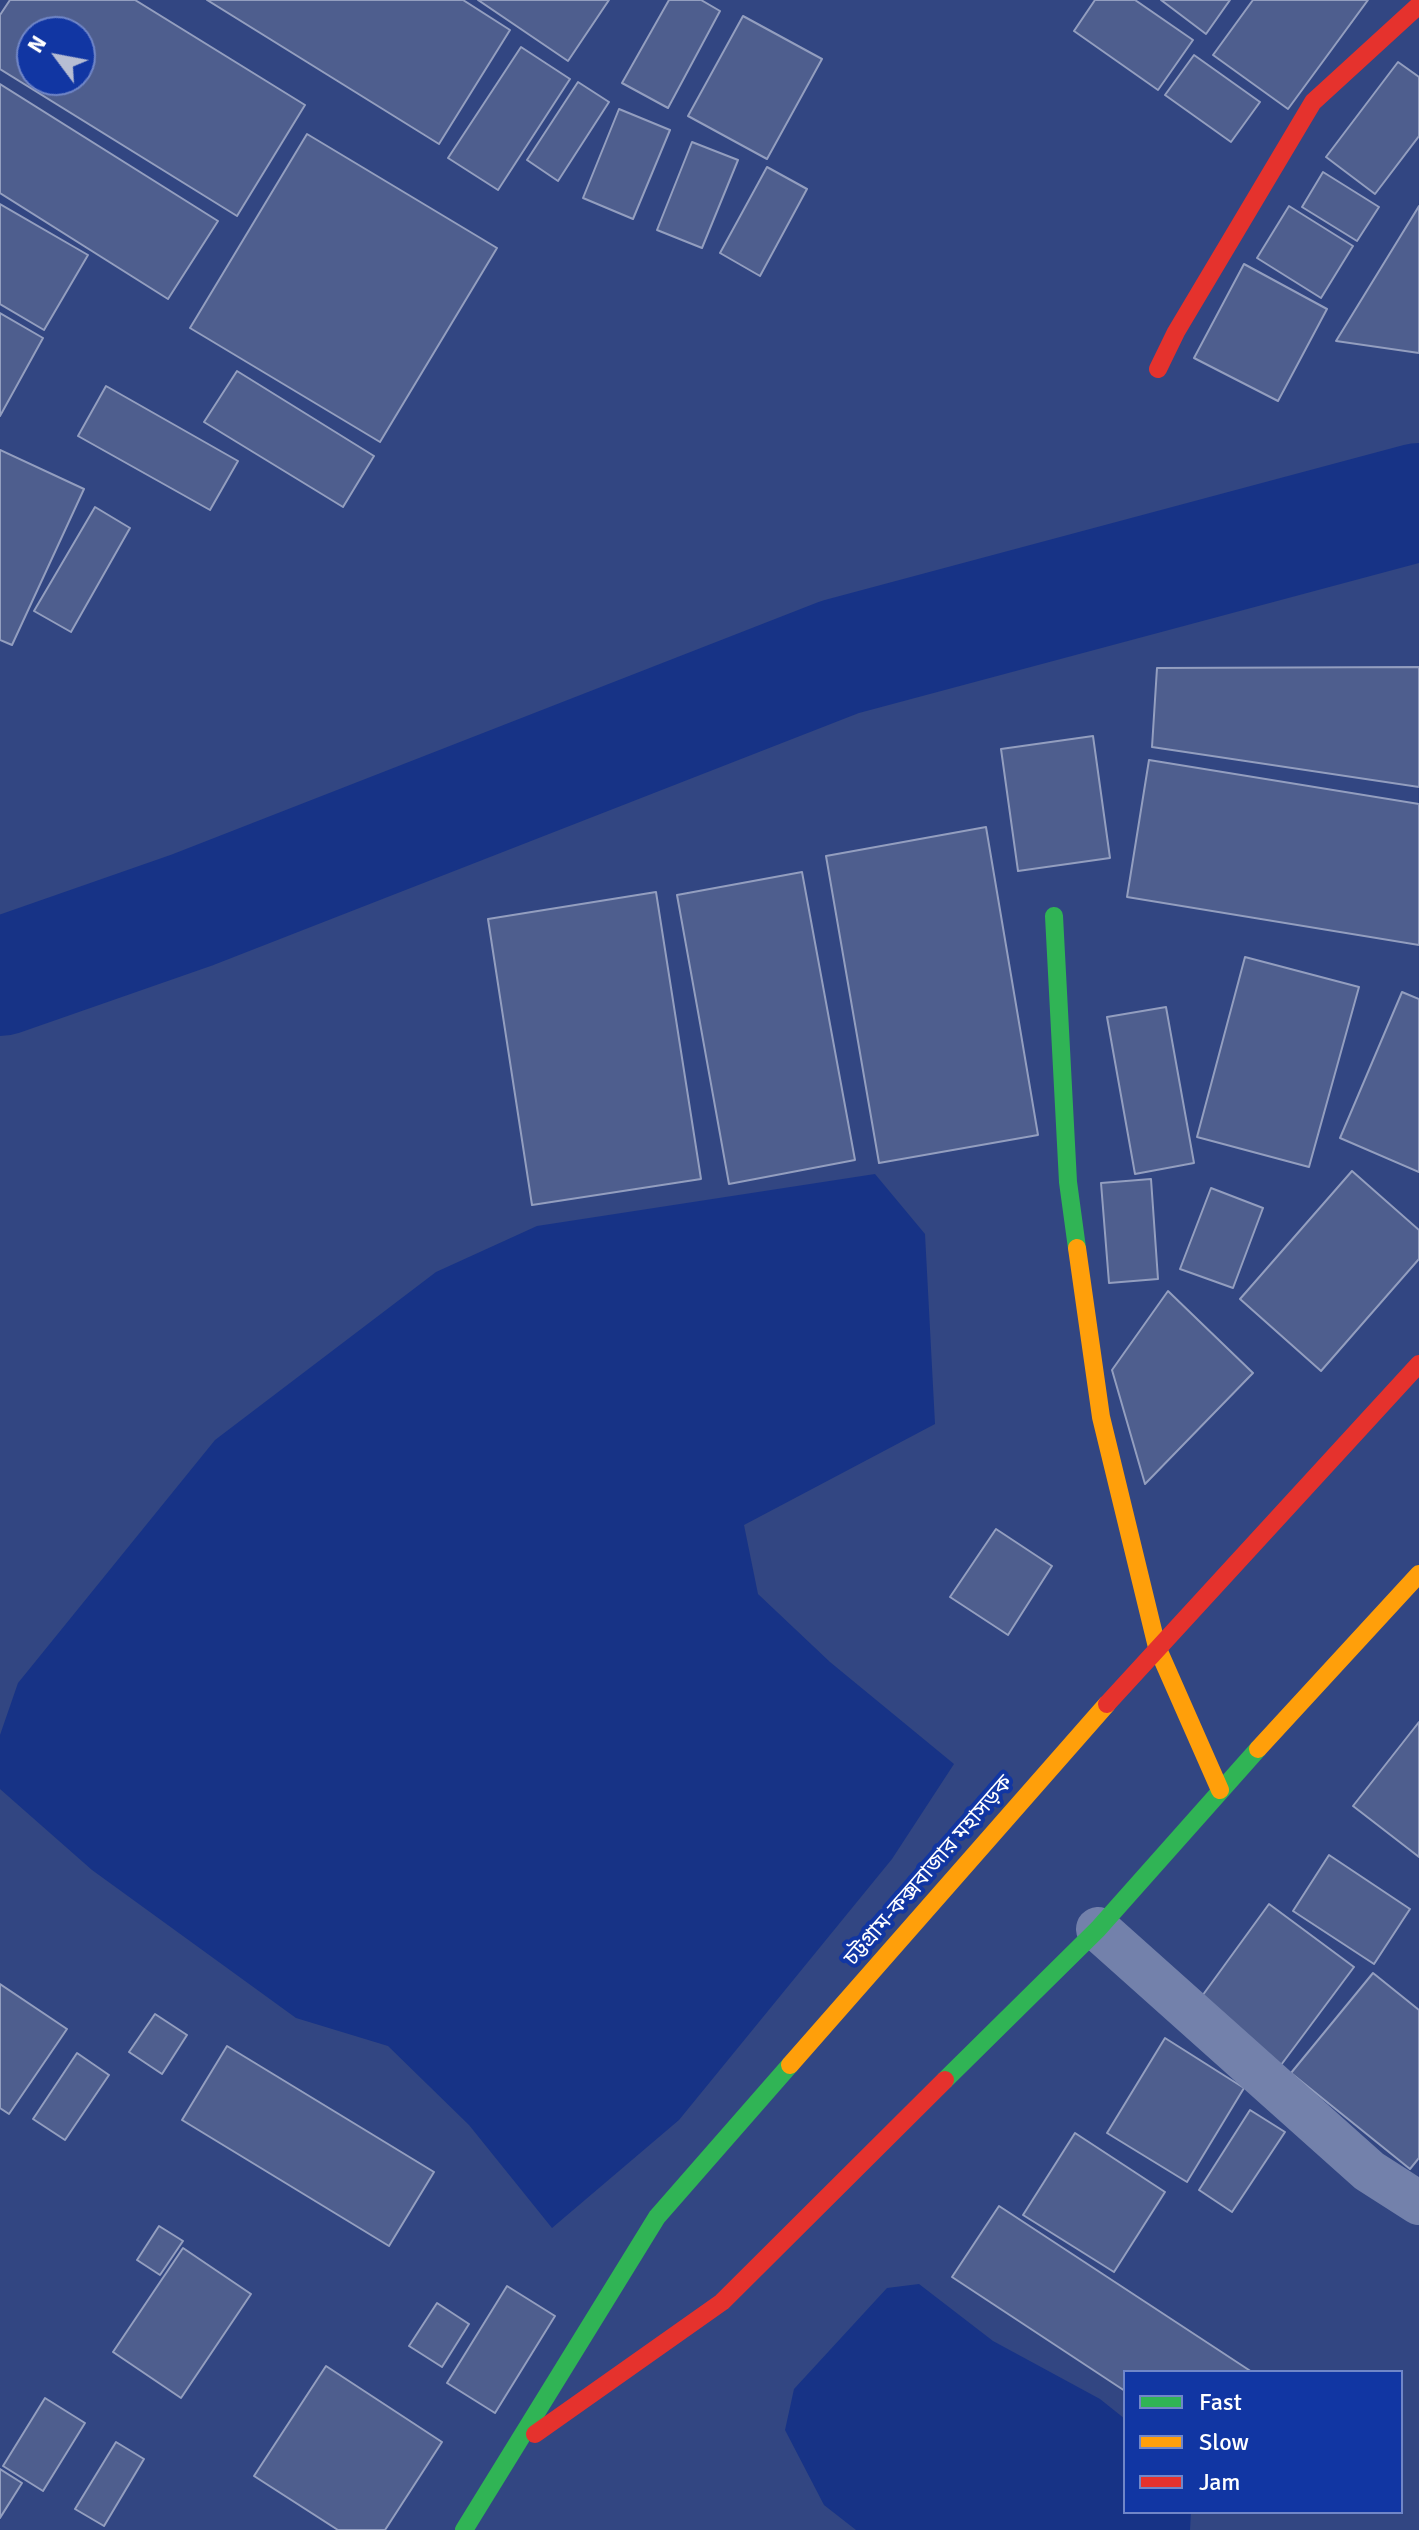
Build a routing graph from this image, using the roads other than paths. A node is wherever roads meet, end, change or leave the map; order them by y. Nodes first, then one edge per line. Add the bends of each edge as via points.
1 (1419, 5) edge
2 (1158, 369) dead end
3 (1054, 916) dead end
4 (1419, 1364) edge
5 (1419, 1574) edge
6 (1157, 1647) junction
7 (1220, 1790) junction
8 (1098, 1929) junction
9 (1419, 2203) edge
10 (520, 2444) junction
11 (464, 2530) edge

1 - 2 main road via 1313,102
3 - 6 main road via 1068,1182 1101,1417
4 - 6 main road, চট্টগ্রাম-কক্সবাজার মহাসড়ক
5 - 7 main road, চট্টগ্রাম-কক্সবাজার মহাসড়ক
6 - 7 main road
6 - 10 main road, চট্টগ্রাম-কক্সবাজার মহাসড়ক via 657,2217
7 - 8 main road, চট্টগ্রাম-কক্সবাজার মহাসড়ক
8 - 9 street via 1369,2171
8 - 10 main road, চট্টগ্রাম-কক্সবাজার মহাসড়ক via 722,2302
10 - 11 main road, চট্টগ্রাম-কক্সবাজার মহাসড়ক

